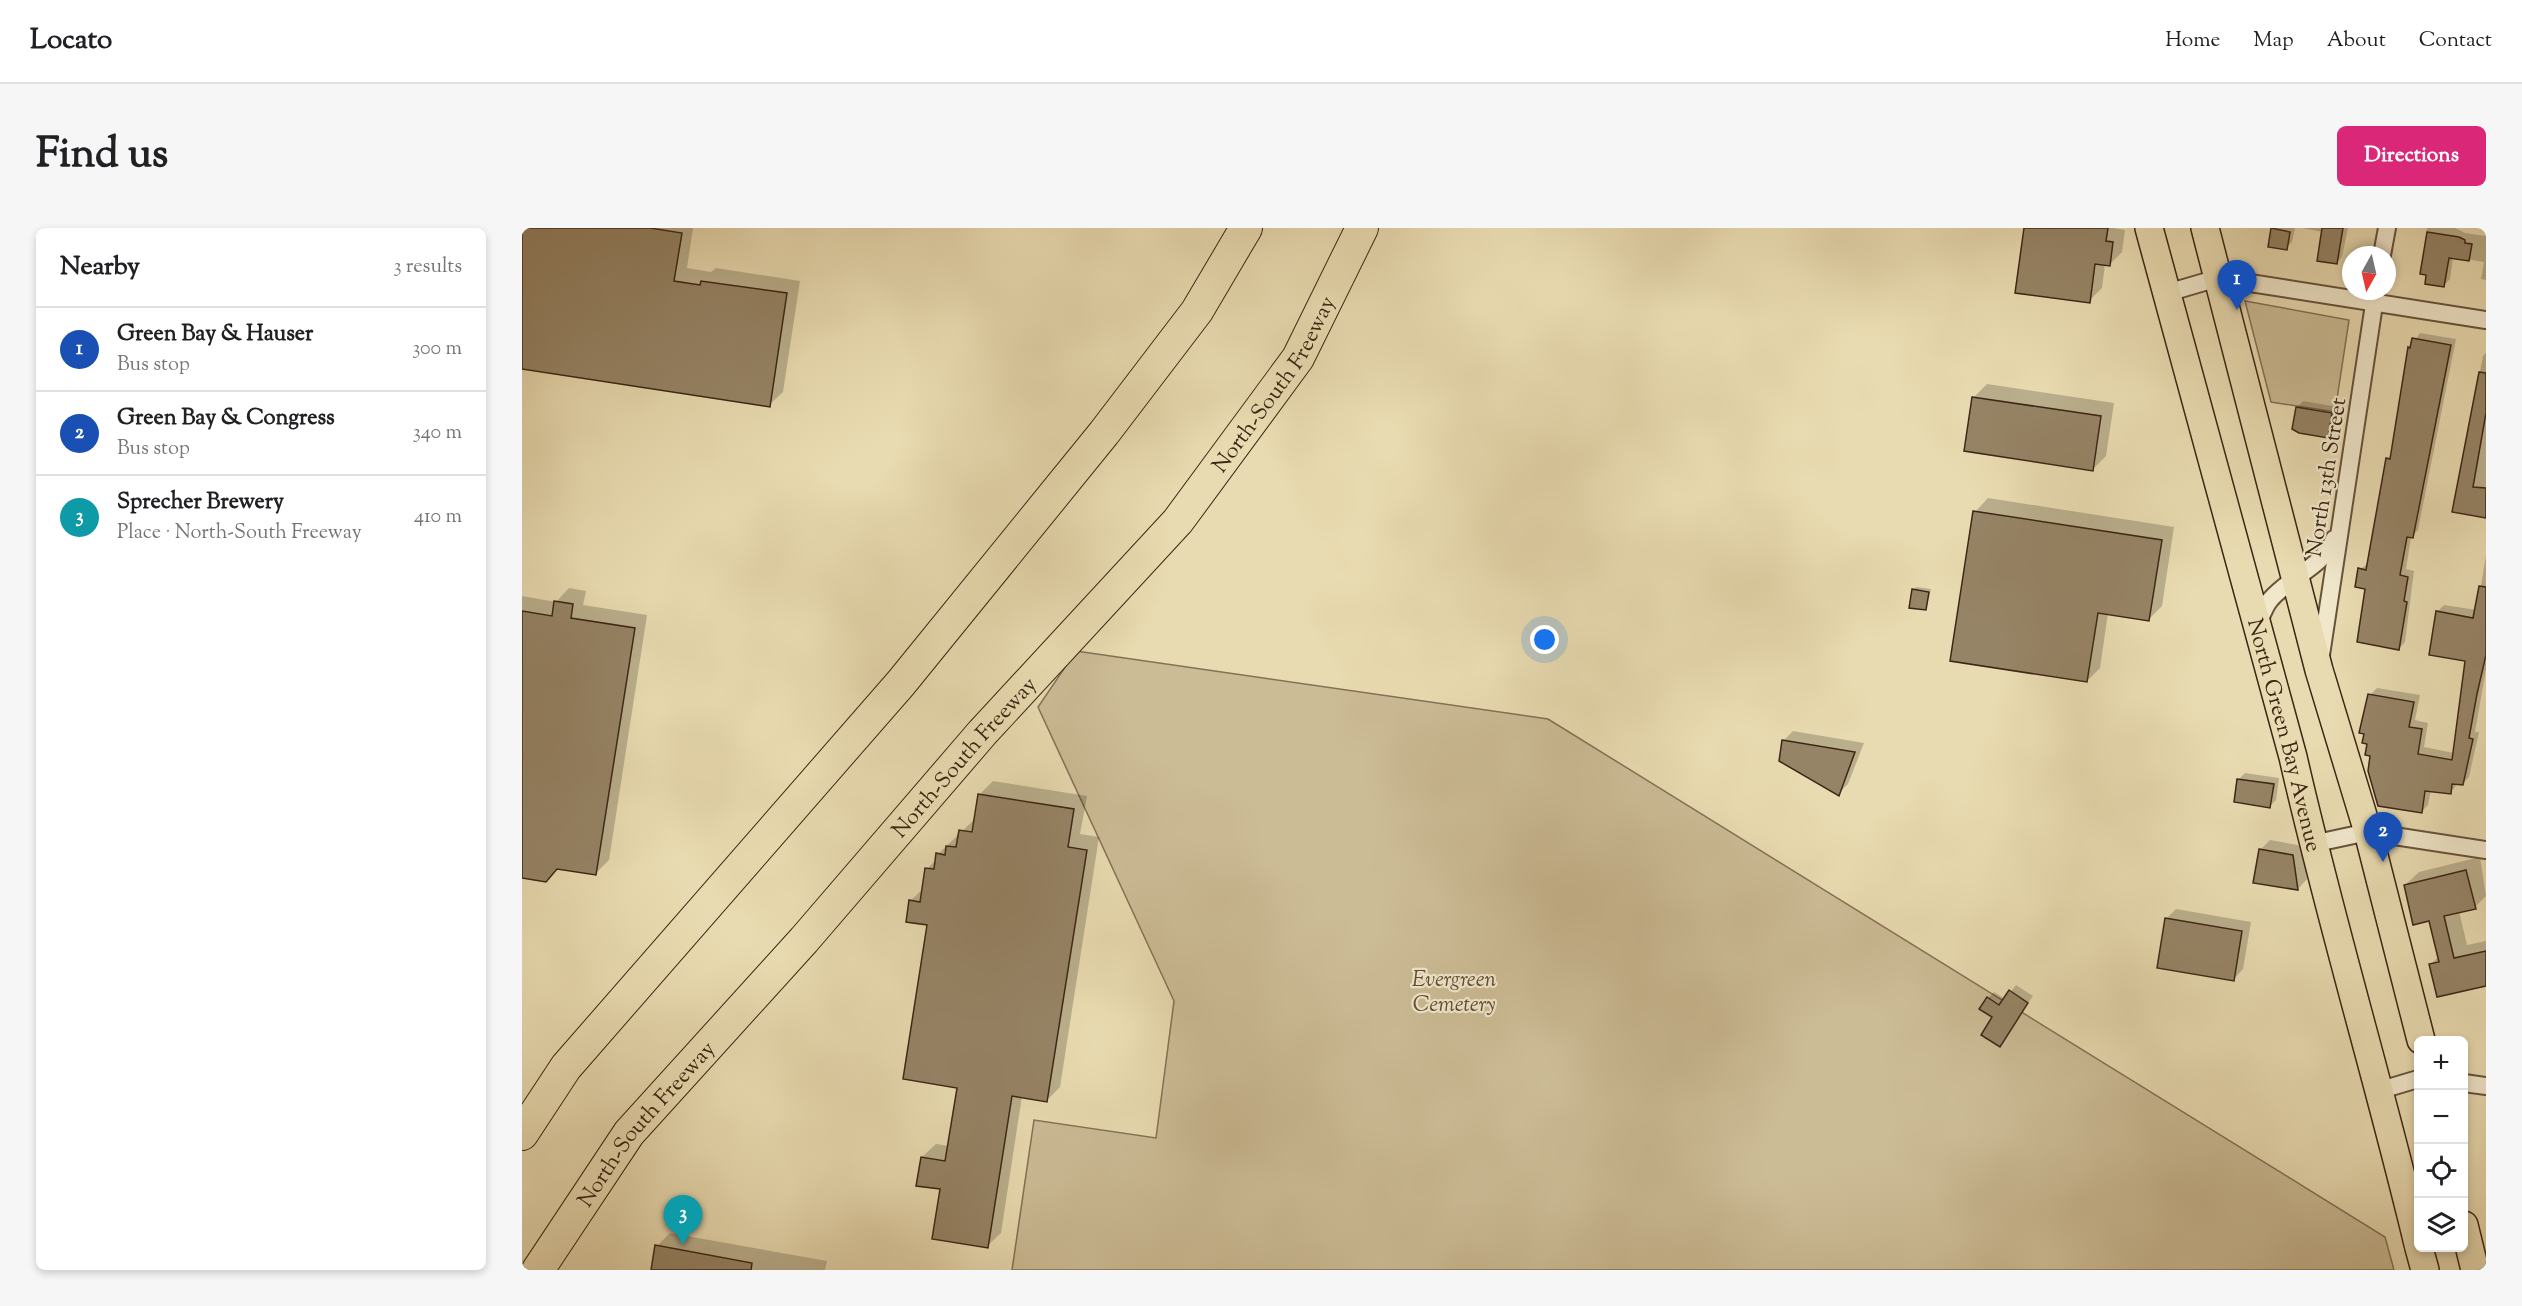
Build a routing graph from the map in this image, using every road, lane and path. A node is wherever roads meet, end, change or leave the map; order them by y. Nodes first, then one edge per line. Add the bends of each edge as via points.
1 (1246, 228) edge
2 (1362, 228) edge
3 (2149, 228) edge
4 (2205, 228) edge
5 (2387, 228) edge
6 (2384, 246) edge
7 (2218, 278) junction
8 (2342, 292) edge
9 (2167, 293) junction
10 (2375, 300) edge
11 (2394, 300) edge
12 (2486, 320) edge
13 (2340, 521) junction
14 (2295, 577) junction
15 (2257, 626) junction
16 (2319, 670) junction
17 (2368, 832) junction
18 (2312, 844) junction
19 (2486, 850) edge
20 (2420, 1036) edge
21 (566, 1067) junction
22 (2414, 1080) edge
23 (2468, 1084) edge
24 (2486, 1086) edge
25 (2381, 1090) junction
26 (522, 1113) edge
27 (522, 1134) edge
28 (2414, 1225) edge
29 (2468, 1243) edge
30 (2420, 1252) edge
31 (538, 1270) edge
32 (2425, 1270) edge
33 (2475, 1270) edge

1 - 21 highway via 1197,311 894,692
2 - 31 highway, North-South Freeway via 1298,358 1178,521 982,733 804,940 629,1133
3 - 9 main road, North Green Bay Avenue
4 - 7 main road
5 - 6 street
7 - 8 street
7 - 9 street
7 - 14 main road
9 - 15 main road, North Green Bay Avenue
10 - 13 street, North 13th Street
11 - 12 street
13 - 14 street via 2328,553
13 - 16 street, North 13th Street
14 - 15 street via 2269,601
14 - 16 main road
15 - 18 main road, North Green Bay Avenue
16 - 17 main road
17 - 18 street
17 - 19 street
17 - 20 main road
18 - 25 main road, North Green Bay Avenue
21 - 26 highway
21 - 27 highway
22 - 25 street
23 - 24 street
25 - 28 main road, North Green Bay Avenue
29 - 33 main road
30 - 32 main road, North Green Bay Avenue

